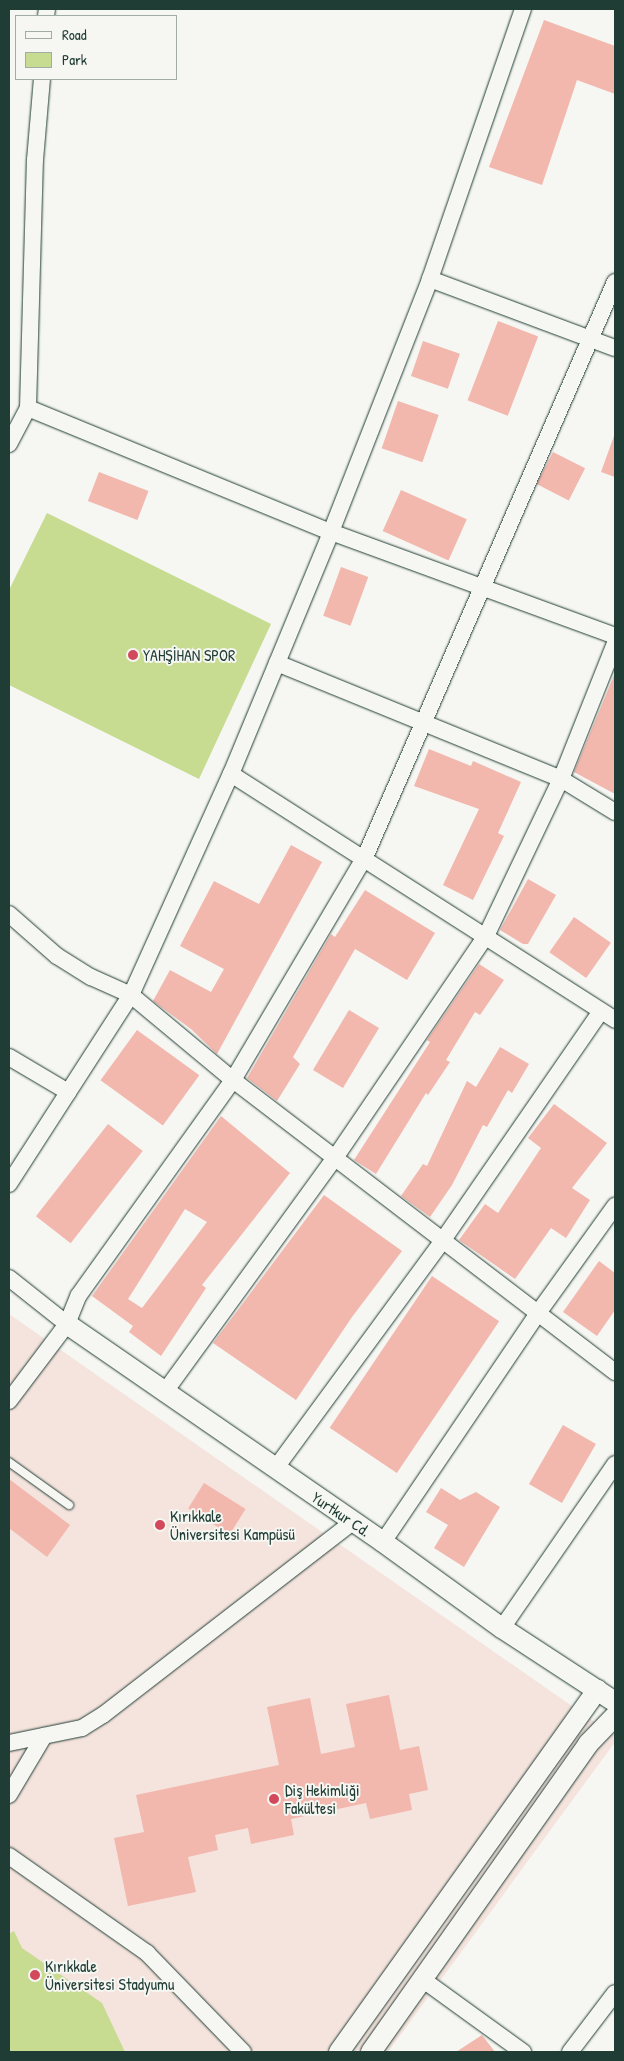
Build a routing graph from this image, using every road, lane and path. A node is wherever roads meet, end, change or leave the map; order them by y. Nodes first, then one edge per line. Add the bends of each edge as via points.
1 (523, 9) edge
2 (42, 80) edge
3 (430, 279) junction
4 (615, 282) edge
5 (590, 339) junction
6 (615, 348) edge
7 (28, 408) junction
8 (9, 444) edge
9 (331, 532) junction
10 (481, 589) junction
11 (615, 636) edge
12 (615, 643) edge
13 (277, 663) junction
14 (425, 723) junction
15 (231, 774) junction
16 (561, 779) junction
17 (615, 812) edge
18 (365, 857) junction
19 (9, 914) edge
20 (486, 936) junction
21 (131, 995) junction
22 (601, 1011) junction
23 (615, 1020) edge
24 (9, 1057) edge
25 (233, 1080) junction
26 (68, 1092) junction
27 (335, 1158) junction
28 (9, 1184) edge
29 (615, 1206) edge
30 (443, 1240) junction
31 (9, 1278) edge
32 (538, 1313) junction
33 (67, 1324) junction
34 (615, 1372) edge
35 (164, 1393) junction
36 (9, 1401) edge
37 (9, 1462) edge
38 (615, 1464) edge
39 (275, 1469) junction
40 (69, 1505) dead end
41 (353, 1522) junction
42 (383, 1542) junction
43 (502, 1628) junction
44 (597, 1690) junction
45 (615, 1702) edge
46 (615, 1716) edge
47 (44, 1736) junction
48 (9, 1743) edge
49 (9, 1795) edge
50 (9, 1856) edge
51 (422, 1979) junction
52 (615, 1993) edge
53 (243, 2052) edge
54 (339, 2052) edge
55 (370, 2052) edge
56 (523, 2052) edge
57 (570, 2052) edge

1 - 3 street
2 - 7 street via 35,160
3 - 5 street
3 - 9 street
4 - 5 street
5 - 6 street
5 - 10 street
7 - 8 street
7 - 9 street
9 - 10 street
9 - 13 street
10 - 11 street
10 - 14 street
12 - 16 street
13 - 14 street
13 - 15 street
14 - 16 street
14 - 18 street
15 - 18 street
15 - 21 street
16 - 17 street
16 - 20 street
18 - 20 street
18 - 25 street
19 - 21 street via 57,956 91,977
20 - 22 street
20 - 27 street
21 - 25 street
21 - 26 street
22 - 23 street
22 - 30 street
24 - 26 street
25 - 27 street
25 - 33 street via 79,1295
26 - 28 street
27 - 30 street
27 - 35 street
29 - 32 street
30 - 32 street
30 - 39 street
31 - 33 street
32 - 34 street
32 - 42 street
33 - 35 street, Yurtkur Cd.
33 - 36 street
35 - 39 street, Yurtkur Cd.
37 - 40 lane
38 - 43 street
39 - 41 street, Yurtkur Cd.
41 - 42 street, Yurtkur Cd.
41 - 47 street via 103,1715 82,1728
42 - 43 street, Yurtkur Cd.
43 - 44 street, Yurtkur Cd.
44 - 45 street, Yurtkur Cd.
44 - 54 street
46 - 51 street via 588,1744
47 - 48 street
47 - 49 street
50 - 53 street via 147,1953
51 - 55 street
51 - 56 street
52 - 57 street

